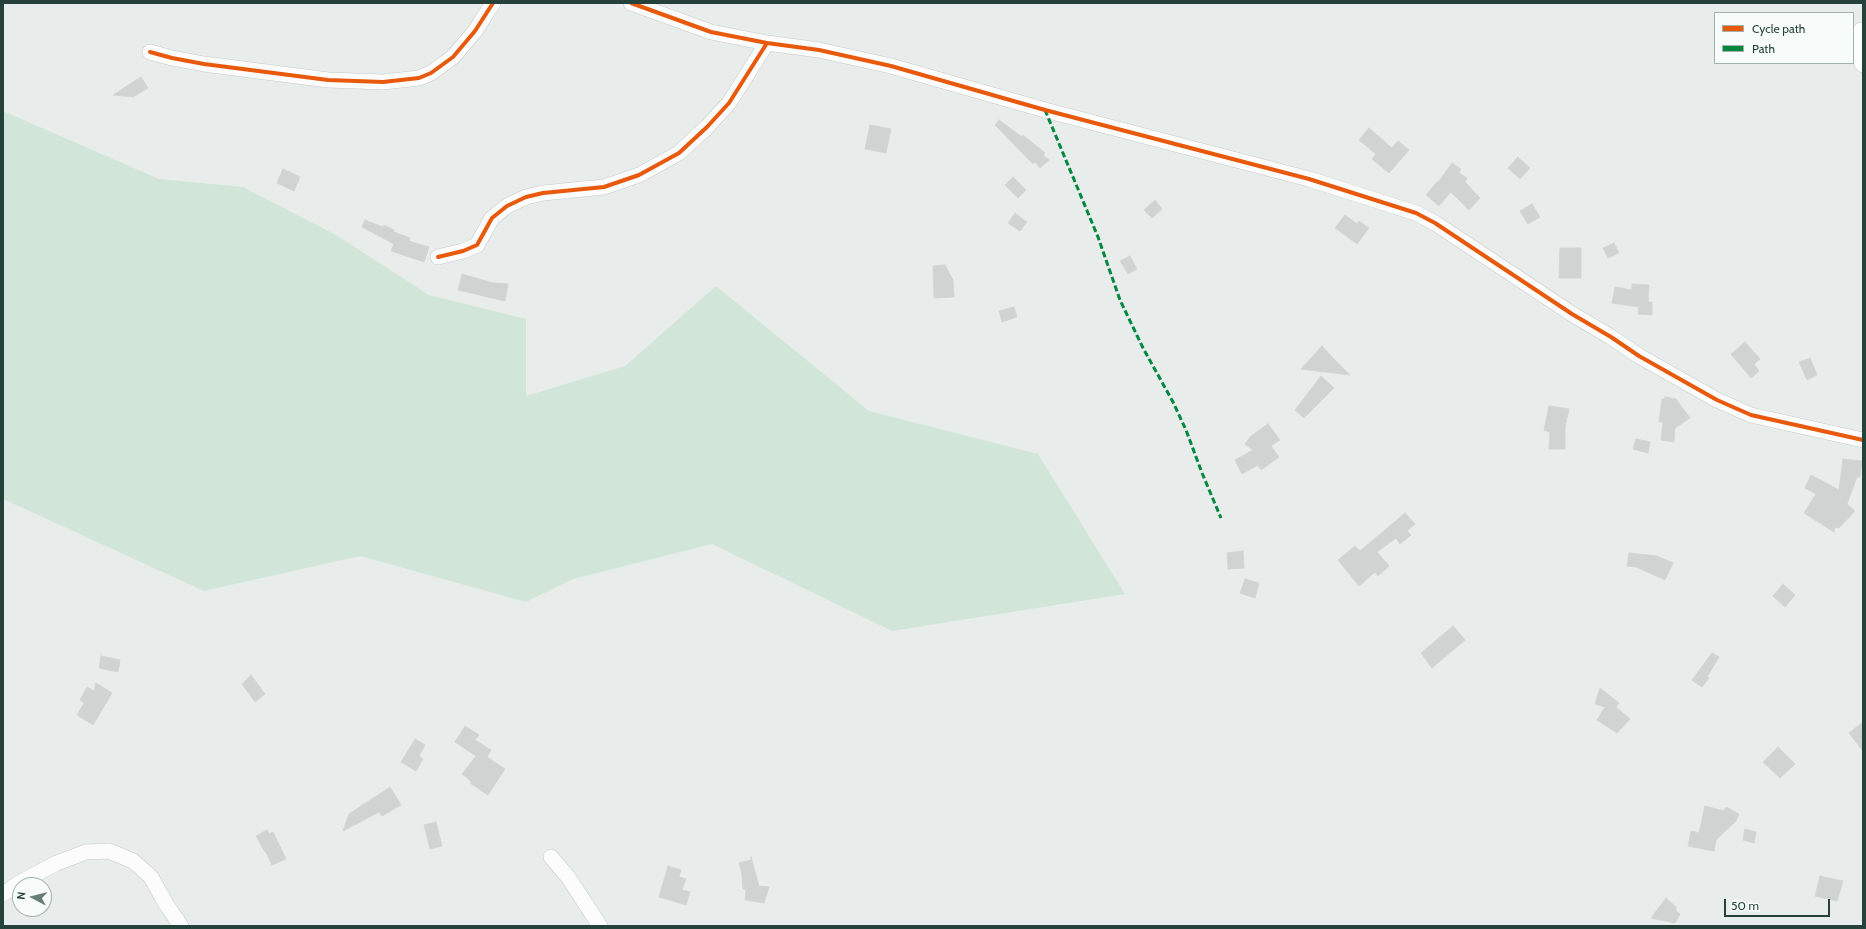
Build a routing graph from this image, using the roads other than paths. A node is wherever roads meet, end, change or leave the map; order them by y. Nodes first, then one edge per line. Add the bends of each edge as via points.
1 (493, 3) edge
2 (631, 3) edge
3 (1863, 30) edge
4 (767, 43) junction
5 (150, 52) dead end
6 (1863, 65) edge
7 (438, 257) dead end
8 (1863, 440) edge
9 (551, 856) dead end
10 (3, 894) edge
11 (181, 926) edge
12 (600, 926) edge

1 - 5 street via 475,31 454,56 431,73 419,78 383,82 328,80 204,64
2 - 4 street via 712,32
3 - 6 street via 1857,43 1859,58
4 - 7 street via 729,102 679,153 639,174 604,187 526,197 507,206 492,218 477,245
4 - 8 street via 819,50 892,66 1045,110 1309,179 1416,214 1639,356 1717,400 1751,415
9 - 12 street
10 - 11 street via 57,863 86,852 109,851 133,861 151,877

